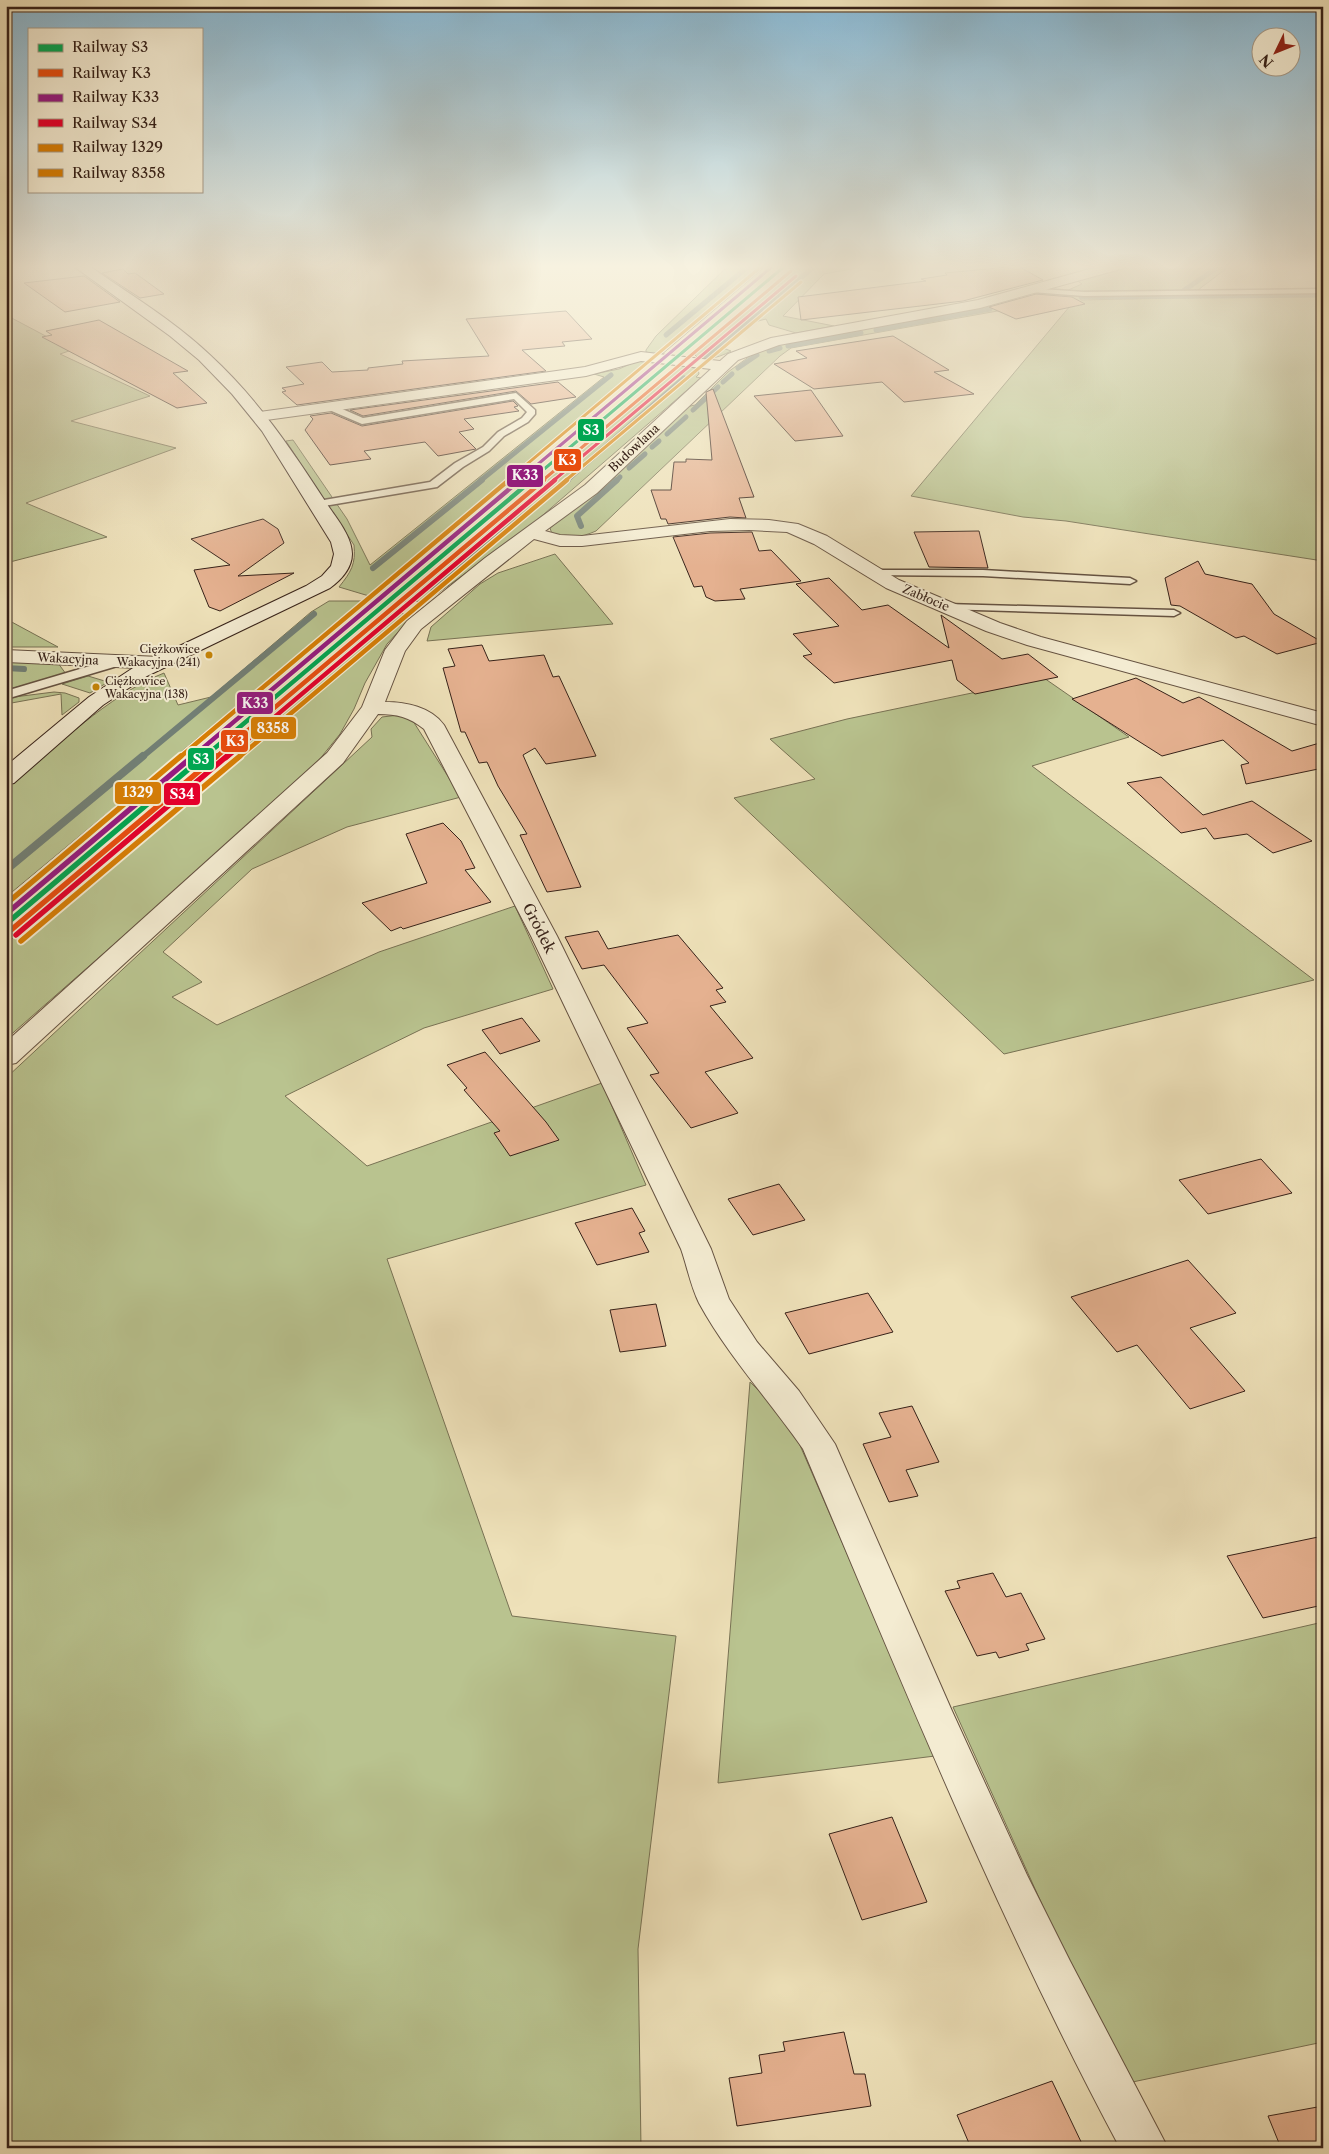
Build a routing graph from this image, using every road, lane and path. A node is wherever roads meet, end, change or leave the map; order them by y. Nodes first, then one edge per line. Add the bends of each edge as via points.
1 (211, 366) edge
2 (606, 366) edge
3 (717, 366) edge
4 (721, 366) joint
5 (330, 407) junction
6 (259, 416) junction
7 (318, 504) junction
8 (532, 532) junction
9 (581, 543) junction
10 (492, 562) junction
11 (872, 574) junction
12 (1130, 581) dead end
13 (946, 607) junction
14 (1174, 613) dead end
15 (6, 656) edge
16 (120, 661) junction
17 (160, 663) junction
18 (6, 695) edge
19 (372, 708) junction
20 (1323, 720) edge
21 (6, 778) edge
22 (6, 1057) edge
23 (1145, 2148) edge

1 - 6 street
2 - 5 street
3 - 4 street
4 - 8 street, Budowlana via 591,489
5 - 6 street
5 - 7 lane via 362,421 516,396 532,412 432,486
6 - 7 street
7 - 17 street via 336,532 343,552 338,570 331,578 313,590
8 - 9 street, Zabłocie via 555,541
8 - 10 street, Budowlana
9 - 10 street
9 - 11 street, Zabłocie via 674,530 742,525 788,527 812,537
10 - 19 street, Budowlana via 414,625 395,650
11 - 12 lane via 983,574
11 - 13 street, Zabłocie
13 - 14 lane
13 - 20 street, Zabłocie via 1034,641
15 - 16 street, Wakacyjna
16 - 17 street, Wakacyjna
16 - 18 lane
17 - 21 street via 96,701
19 - 22 street via 335,758
19 - 23 street, Gródek via 399,708 420,715 433,725 544,936 653,1159 696,1249 714,1301 746,1350 818,1444 1004,1871 1095,2059

